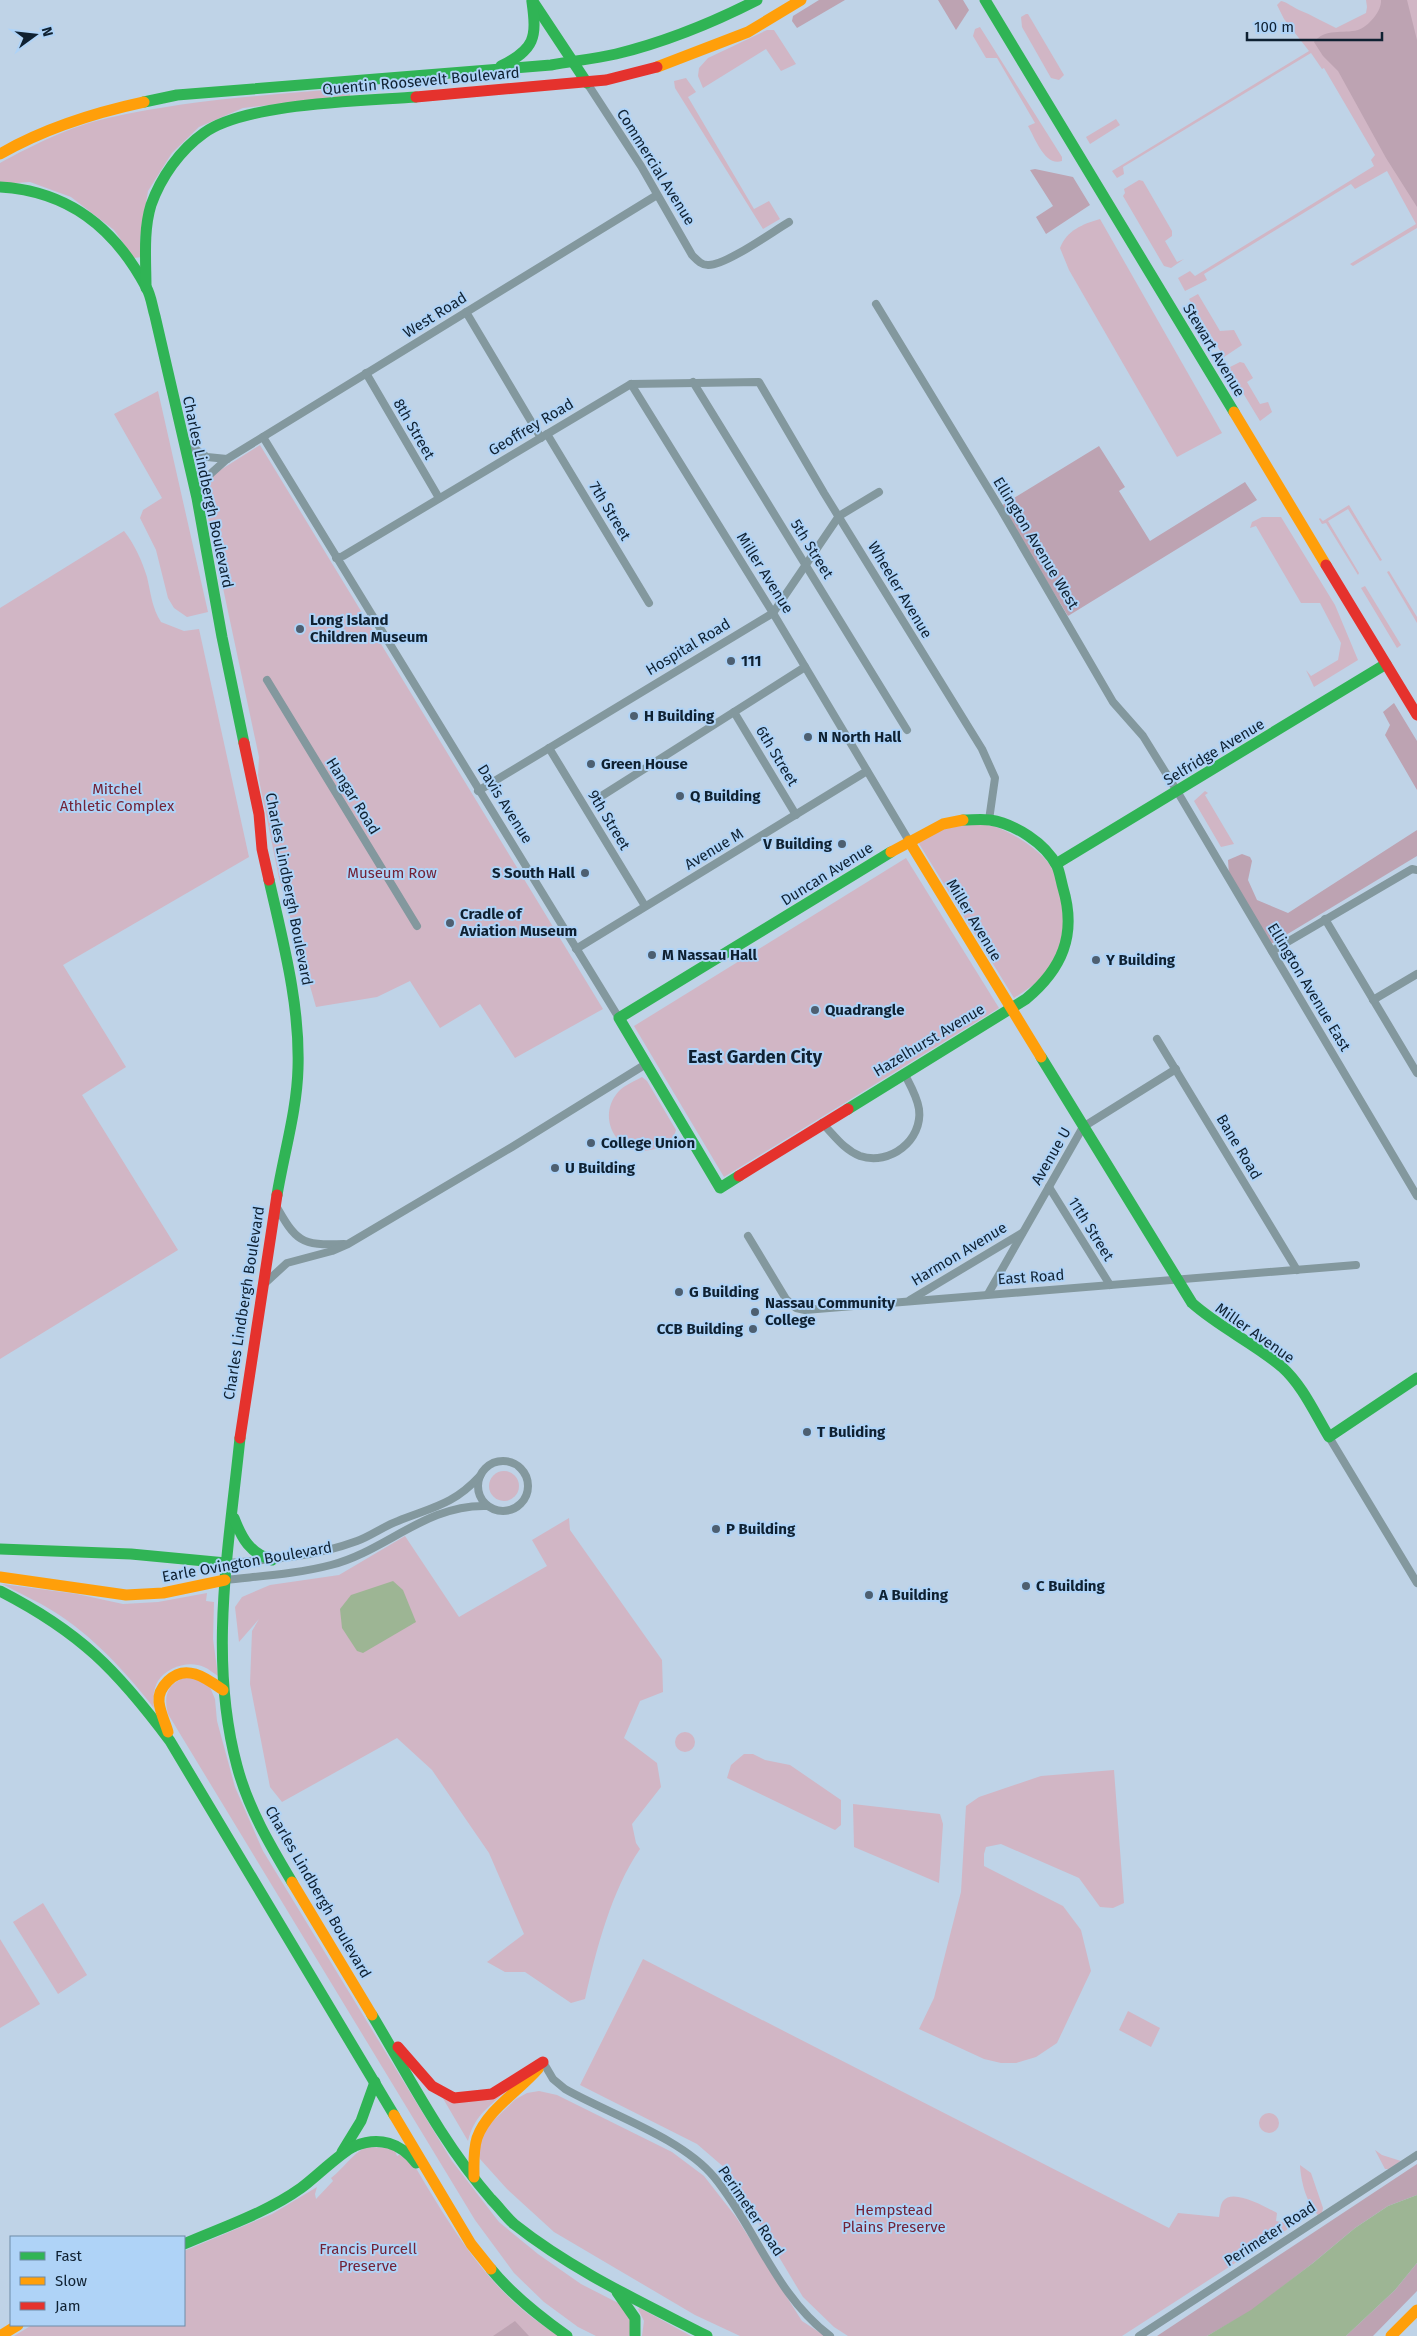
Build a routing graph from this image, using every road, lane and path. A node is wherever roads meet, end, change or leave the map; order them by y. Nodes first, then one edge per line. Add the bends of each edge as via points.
1 (532, 0) edge
2 (757, 0) edge
3 (801, 0) edge
4 (985, 0) edge
5 (572, 61) junction
6 (494, 70) junction
7 (587, 83) junction
8 (0, 154) edge
9 (0, 187) edge
10 (658, 195) junction
11 (789, 222) dead end
12 (146, 288) junction
13 (876, 304) dead end
14 (466, 312) junction
15 (366, 374) junction
16 (693, 382) junction
17 (759, 382) joint
18 (630, 384) junction
19 (544, 436) junction
20 (263, 437) junction
21 (185, 442) junction
22 (227, 459) junction
23 (879, 492) dead end
24 (196, 496) junction
25 (439, 498) junction
26 (839, 516) junction
27 (336, 558) junction
28 (805, 564) junction
29 (649, 603) dead end
30 (773, 613) junction
31 (1386, 664) junction
32 (805, 668) junction
33 (267, 680) dead end
34 (734, 712) junction
35 (1417, 715) edge
36 (907, 730) dead end
37 (549, 748) junction
38 (867, 771) junction
39 (478, 791) junction
40 (1177, 791) junction
41 (600, 797) dead end
42 (796, 815) junction
43 (989, 820) junction
44 (909, 841) junction
45 (1056, 864) junction
46 (1417, 870) edge
47 (646, 906) junction
48 (1325, 919) junction
49 (417, 926) dead end
50 (576, 949) junction
51 (1272, 951) junction
52 (1417, 974) edge
53 (1373, 1000) junction
54 (1010, 1008) junction
55 (619, 1018) junction
56 (1157, 1040) dead end
57 (646, 1064) junction
58 (1176, 1069) junction
59 (904, 1073) junction
60 (1417, 1073) edge
61 (822, 1123) junction
62 (1083, 1127) junction
63 (1049, 1187) junction
64 (720, 1188) joint
65 (1417, 1196) edge
66 (275, 1203) junction
67 (1024, 1232) junction
68 (748, 1236) dead end
69 (348, 1244) junction
70 (1356, 1265) dead end
71 (1297, 1270) junction
72 (1176, 1280) junction
73 (1110, 1285) junction
74 (261, 1286) junction
75 (988, 1294) junction
76 (908, 1301) junction
77 (1417, 1378) edge
78 (1329, 1437) junction
79 (480, 1476) junction
80 (487, 1506) junction
81 (233, 1516) junction
82 (0, 1549) edge
83 (272, 1560) junction
84 (226, 1563) junction
85 (0, 1577) edge
86 (225, 1580) junction
87 (1417, 1583) edge
88 (0, 1592) edge
89 (223, 1690) junction
90 (170, 1741) junction
91 (375, 2020) junction
92 (543, 2062) junction
93 (375, 2082) junction
94 (1417, 2156) edge
95 (339, 2157) junction
96 (474, 2179) junction
97 (436, 2188) junction
98 (185, 2244) edge
99 (615, 2289) junction
100 (1417, 2310) edge
101 (16, 2326) edge
102 (0, 2336) edge
103 (567, 2336) edge
104 (635, 2336) edge
105 (707, 2336) edge
106 (830, 2336) edge
107 (1139, 2336) edge
108 (1391, 2336) edge

1 - 5 main road, Commercial Avenue
1 - 6 main road via 536,33 530,48
2 - 5 main road, Quentin Roosevelt Boulevard via 651,44
3 - 7 main road, Quentin Roosevelt Boulevard via 748,32 667,64
4 - 31 main road, Stewart Avenue
5 - 6 main road, Quentin Roosevelt Boulevard
5 - 7 main road, Commercial Avenue
6 - 8 main road, Quentin Roosevelt Boulevard via 176,95 136,103 45,130
7 - 10 street, Commercial Avenue
7 - 12 main road, Quentin Roosevelt Boulevard via 284,108 228,120 205,132 180,155 158,189 146,232
9 - 12 main road, Charles Lindbergh Boulevard via 42,192 78,208 117,245
10 - 11 street, Commercial Avenue via 692,255 706,265 720,264
10 - 14 street, West Road
12 - 21 main road, Charles Lindbergh Boulevard
13 - 40 street, Ellington Avenue West via 1113,702 1143,736
14 - 15 street, West Road
14 - 19 street, 7th Street
15 - 20 street, West Road
15 - 25 street, 8th Street
16 - 17 street, Geoffrey Road
16 - 18 street, Geoffrey Road
16 - 28 street, 5th Street
17 - 26 street, Wheeler Avenue
18 - 19 street, Geoffrey Road
18 - 30 street, Miller Avenue
19 - 25 street, Geoffrey Road
19 - 29 street, 7th Street
20 - 22 street, West Road
20 - 27 street, Davis Avenue
21 - 22 street via 207,457
21 - 24 main road, Charles Lindbergh Boulevard
22 - 24 street, West Road via 207,477
23 - 26 street, Hospital Road
24 - 66 main road, Charles Lindbergh Boulevard via 259,814 262,849 289,966 297,1024 296,1092
25 - 27 street, Geoffrey Road
26 - 28 street, Hospital Road
26 - 43 street, Wheeler Avenue via 982,749 995,778
27 - 39 street, Davis Avenue
28 - 30 street, Hospital Road
28 - 36 street, 5th Street
30 - 32 street, Miller Avenue
30 - 37 street, Hospital Road
31 - 35 main road, Stewart Avenue
31 - 40 main road, Selfridge Avenue
32 - 34 street
32 - 38 street, Miller Avenue
33 - 49 street, Hangar Road
34 - 41 street
34 - 42 street, 6th Street
37 - 39 street, Hospital Road
37 - 47 street, 9th Street
38 - 42 street, Avenue M
38 - 44 street, Miller Avenue
39 - 50 street, Davis Avenue
40 - 45 main road, Selfridge Avenue
40 - 51 street, Ellington Avenue East
42 - 47 street, Avenue M
43 - 44 main road, Duncan Avenue via 943,824
43 - 45 main road, Duncan Avenue via 1027,836
44 - 54 main road, Miller Avenue
44 - 55 main road, Duncan Avenue
45 - 54 main road, Hazelhurst Avenue via 1069,907 1069,930 1064,948 1045,982
46 - 48 street via 1412,869
47 - 50 street, Avenue M
48 - 51 street
48 - 53 street
50 - 55 street, Davis Avenue
51 - 65 street, Ellington Avenue East
52 - 53 street
53 - 60 street
54 - 59 main road, Hazelhurst Avenue
54 - 62 main road, Miller Avenue
55 - 57 main road, Davis Avenue
56 - 58 street, Bane Road
57 - 64 main road, Davis Avenue
57 - 69 street
58 - 62 street, Avenue U
58 - 71 street, Bane Road
59 - 61 main road, Hazelhurst Avenue
59 - 61 street via 915,1094 919,1116 913,1136 898,1152 880,1158 861,1156 846,1148
61 - 64 main road, Hazelhurst Avenue
62 - 63 street, Avenue U
62 - 72 main road, Miller Avenue
63 - 67 street, Avenue U
63 - 73 street, 11th Street
66 - 69 street via 294,1235 308,1243
66 - 74 main road, Charles Lindbergh Boulevard
67 - 75 street, Avenue U
67 - 76 street, Harmon Avenue
68 - 76 street, East Road via 786,1300 796,1308 805,1310
69 - 74 street via 287,1263
70 - 71 street, East Road
71 - 72 street, East Road
72 - 73 street, East Road
72 - 78 main road, Miller Avenue via 1208,1320 1283,1368 1297,1384
73 - 75 street, East Road
74 - 81 main road, Charles Lindbergh Boulevard via 242,1417
75 - 76 street, East Road
77 - 78 main road
78 - 87 street
79 - 80 street via 479,1492
79 - 80 street via 492,1464 506,1461 520,1467 528,1480 527,1497 515,1509 500,1512
79 - 83 street, Earle Ovington Boulevard via 465,1492 449,1502 392,1523 358,1541 311,1556
80 - 86 street, Earle Ovington Boulevard via 458,1507 399,1532 364,1553 331,1565
81 - 83 main road via 246,1546 254,1554
81 - 84 main road, Charles Lindbergh Boulevard
82 - 84 main road, Earle Ovington Boulevard via 131,1554
83 - 84 street, Earle Ovington Boulevard
84 - 86 main road, Charles Lindbergh Boulevard
85 - 86 main road, Earle Ovington Boulevard via 128,1595
86 - 89 main road, Charles Lindbergh Boulevard via 221,1648
88 - 90 main road via 45,1614 100,1655 134,1692
89 - 90 main road via 194,1672 177,1674 170,1679 162,1688 159,1699
89 - 91 main road, Charles Lindbergh Boulevard via 226,1721 237,1768 260,1828
90 - 93 main road
91 - 92 main road via 432,2086 454,2098 492,2094
91 - 96 main road, Charles Lindbergh Boulevard
92 - 96 main road via 525,2086 483,2123 477,2133 472,2154
92 - 106 street, Perimeter Road via 576,2095 660,2137 698,2161 734,2206 790,2295
93 - 95 main road via 361,2121
93 - 97 main road
94 - 107 street, Perimeter Road
95 - 97 main road via 361,2144 393,2143 410,2155
95 - 98 main road via 301,2188 272,2206
96 - 99 main road, Charles Lindbergh Boulevard via 512,2223
97 - 103 main road via 470,2244 504,2285
99 - 104 main road via 634,2315 638,2328
99 - 105 main road, Charles Lindbergh Boulevard
100 - 108 main road
101 - 102 main road

